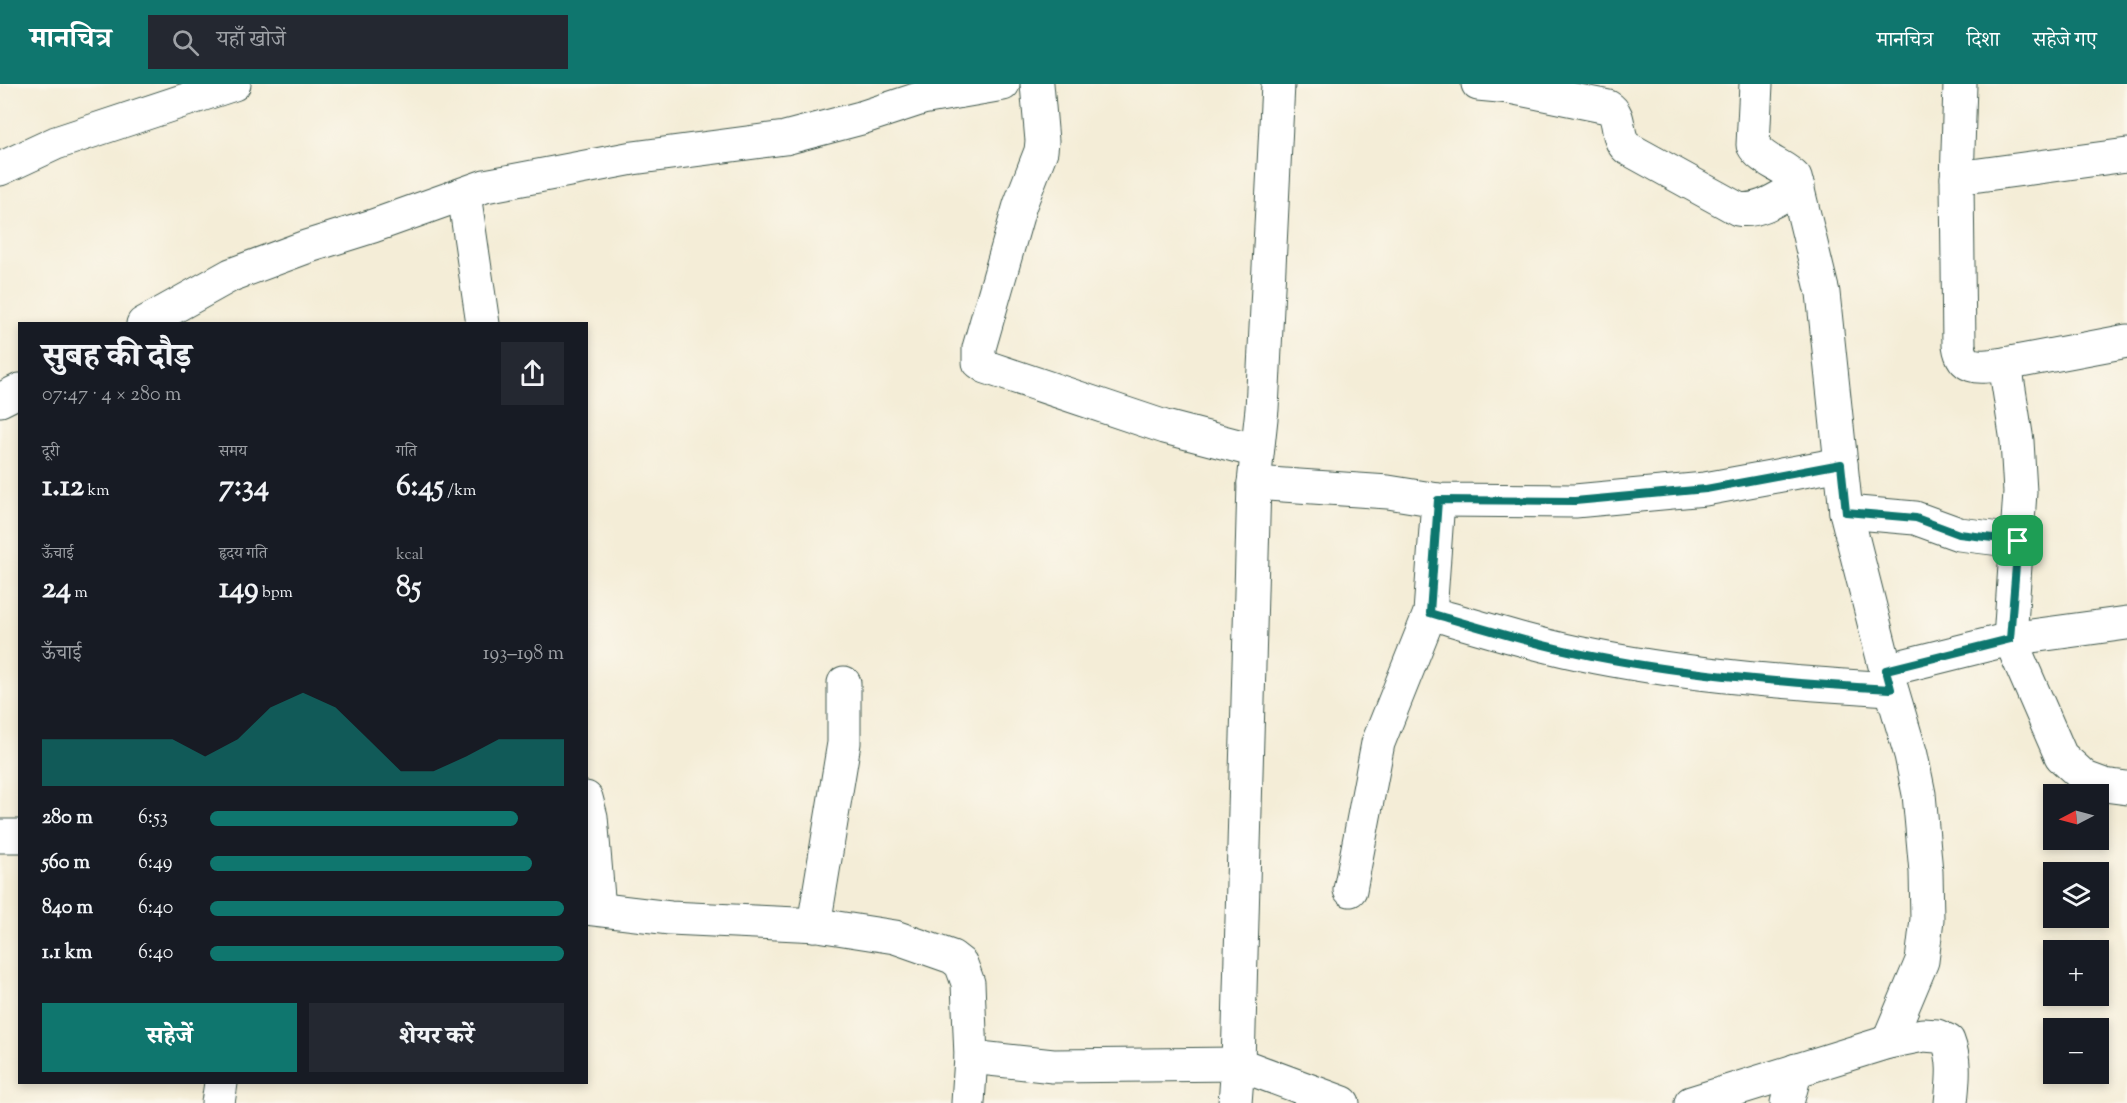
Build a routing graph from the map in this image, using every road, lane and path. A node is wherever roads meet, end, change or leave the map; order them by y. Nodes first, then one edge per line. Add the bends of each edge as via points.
1 (234, 84) edge
2 (1003, 84) edge
3 (1038, 84) edge
4 (1278, 84) edge
5 (1478, 84) edge
6 (1756, 84) edge
7 (1960, 84) edge
8 (1510, 86) edge
9 (2127, 155) edge
10 (0, 169) edge
11 (1957, 178) junction
12 (1798, 187) junction
13 (464, 194) junction
14 (147, 322) edge
15 (483, 322) edge
16 (2127, 341) edge
17 (2005, 364) junction
18 (18, 391) edge
19 (0, 400) edge
20 (1257, 451) junction
21 (1841, 464) junction
22 (1254, 483) junction
23 (1438, 500) junction
24 (1846, 512) junction
25 (2018, 541) junction
26 (1430, 613) junction
27 (2127, 623) edge
28 (2010, 639) junction
29 (1888, 680) junction
30 (844, 683) dead end
31 (2127, 788) edge
32 (588, 806) edge
33 (0, 836) edge
34 (18, 836) edge
35 (1350, 890) dead end
36 (593, 909) edge
37 (814, 925) junction
38 (1888, 1042) junction
39 (971, 1057) junction
40 (1238, 1064) junction
41 (1796, 1070) junction
42 (221, 1084) edge
43 (218, 1103) edge
44 (968, 1103) edge
45 (1235, 1103) edge
46 (1343, 1103) edge
47 (1690, 1103) edge
48 (1788, 1103) edge
49 (1951, 1103) edge

1 - 10 street via 56,143
2 - 13 street via 922,98 785,138 633,158 485,186
3 - 20 street via 1041,152 1020,205 979,348 979,362 1165,427
4 - 20 street
5 - 8 street
6 - 12 street via 1753,146 1790,172
7 - 11 street
8 - 12 street via 1608,107 1616,114 1621,142 1627,148 1738,209 1756,209
9 - 11 street
11 - 17 street via 1960,355 1974,366
12 - 21 street via 1823,293
13 - 14 street via 231,275
13 - 15 street
16 - 17 street
17 - 25 street via 2018,462
18 - 19 street
20 - 22 street
21 - 23 street via 1706,489 1599,499
21 - 24 street
22 - 23 street via 1388,492
22 - 40 street
23 - 26 street
24 - 25 street via 1916,518 1959,534
24 - 29 street
25 - 28 street
26 - 29 street via 1520,639 1657,667 1817,684
26 - 35 street via 1378,743
27 - 28 street
28 - 29 street
28 - 31 street via 2061,756 2085,778
29 - 38 street via 1919,794 1926,919 1922,961
30 - 37 street via 844,743
32 - 36 street
33 - 34 street
36 - 37 street via 670,918
37 - 39 street via 895,937 952,957 961,964 970,995
38 - 41 street
38 - 49 street via 1923,1035 1948,1041 1954,1069
39 - 40 street via 1053,1066
39 - 44 street
40 - 45 street
40 - 46 street
41 - 47 street
41 - 48 street
42 - 43 street

